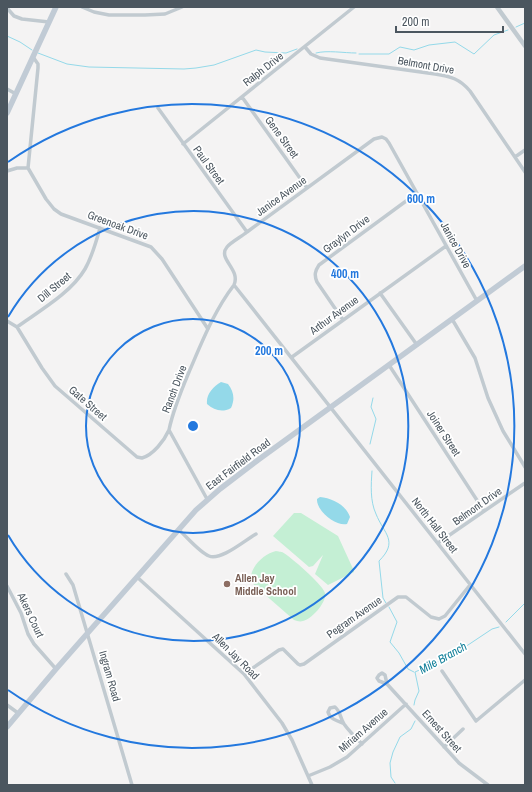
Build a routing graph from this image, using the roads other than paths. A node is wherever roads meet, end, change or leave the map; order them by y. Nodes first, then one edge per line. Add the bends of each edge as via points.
1 (56, 7) edge
2 (82, 7) edge
3 (182, 7) edge
4 (354, 7) edge
5 (497, 7) edge
6 (7, 8) edge
7 (49, 22) junction
8 (525, 46) edge
9 (305, 47) junction
10 (33, 57) junction
11 (7, 89) edge
12 (16, 94) junction
13 (242, 97) junction
14 (158, 108) dead end
15 (7, 113) edge
16 (382, 137) joint
17 (183, 144) junction
18 (525, 150) edge
19 (515, 157) junction
20 (28, 168) junction
21 (7, 171) edge
22 (525, 172) edge
23 (307, 188) junction
24 (417, 194) junction
25 (100, 228) junction
26 (247, 232) junction
27 (446, 246) junction
28 (525, 266) edge
29 (234, 285) junction
30 (380, 293) junction
31 (477, 301) junction
32 (452, 319) junction
33 (343, 320) junction
34 (7, 321) edge
35 (17, 327) junction
36 (208, 329) junction
37 (416, 345) junction
38 (292, 357) junction
39 (389, 365) junction
40 (330, 408) junction
41 (169, 430) junction
42 (525, 467) edge
43 (525, 483) edge
44 (207, 499) junction
45 (484, 511) junction
46 (179, 530) junction
47 (256, 534) dead end
48 (438, 543) junction
49 (66, 574) dead end
50 (137, 577) junction
51 (470, 585) junction
52 (7, 586) edge
53 (87, 633) junction
54 (525, 654) edge
55 (56, 669) junction
56 (442, 671) dead end
57 (244, 674) junction
58 (525, 680) edge
59 (388, 684) dead end
60 (406, 704) junction
61 (7, 705) edge
62 (18, 713) junction
63 (343, 723) junction
64 (7, 727) edge
65 (463, 730) dead end
66 (362, 744) junction
67 (444, 747) junction
68 (308, 776) junction
69 (132, 785) edge
70 (312, 785) edge
71 (488, 785) edge

1 - 7 main road
2 - 3 street via 109,15 165,14
4 - 9 street, Ralph Drive
5 - 8 street
6 - 7 street via 14,16 22,19
7 - 10 main road
9 - 13 street, Ralph Drive
9 - 19 street, Belmont Drive via 311,54 320,58 448,76 458,80 470,91
10 - 12 main road
10 - 20 street via 38,68
11 - 12 street
12 - 15 main road
13 - 17 street, Ralph Drive
13 - 23 street, Gene Street
14 - 17 street, Paul Street
16 - 23 street, Janice Avenue via 374,139
16 - 24 street, Janice Drive via 389,143
17 - 26 street, Paul Street
18 - 19 street
19 - 22 street, Belmont Drive
20 - 21 street
20 - 25 street, Greenoak Drive via 56,211
23 - 26 street, Janice Avenue
24 - 27 street, Janice Drive
24 - 33 street, Graylyn Drive via 319,265 315,275 317,282
25 - 35 street, Dill Street via 85,268 75,283
25 - 36 street, Greenoak Drive via 151,247 162,259
26 - 29 street, Janice Avenue via 227,247 225,252 224,257 236,275
27 - 30 street, Arthur Avenue
27 - 31 street, Janice Drive
28 - 31 main road, East Fairfield Road
29 - 36 street, Ranch Drive
29 - 38 street, North Hall Street
30 - 33 street, Arthur Avenue
30 - 37 street
31 - 32 main road, East Fairfield Road
32 - 37 main road, East Fairfield Road
32 - 42 street via 475,358 503,432
33 - 38 street, Arthur Avenue
34 - 35 street, Gate Street
35 - 41 street, Gate Street via 52,383 137,457 142,458 150,454
36 - 41 street, Ranch Drive via 176,405
37 - 39 main road, East Fairfield Road
38 - 40 street, North Hall Street
39 - 40 main road, East Fairfield Road
39 - 45 street, Joiner Street
40 - 44 main road, East Fairfield Road
40 - 48 street, North Hall Street
41 - 44 street, Ranch Drive
43 - 45 street, Belmont Drive
44 - 46 main road, East Fairfield Road
45 - 48 street, Belmont Drive
46 - 47 street via 210,557 219,556
46 - 50 main road, East Fairfield Road
48 - 51 street, North Hall Street
49 - 53 street, Ingram Road via 73,585
50 - 53 main road, East Fairfield Road
50 - 57 street, Allen Jay Road
51 - 54 street, North Hall Street
51 - 57 street, Pegram Avenue via 439,620 431,617 406,597 398,597 304,664 298,664 283,649
52 - 55 street, Akers Court via 21,613 28,634
53 - 55 main road, East Fairfield Road
53 - 69 street, Ingram Road
55 - 62 main road, East Fairfield Road
56 - 58 street via 476,721
57 - 68 street, Allen Jay Road via 282,723
59 - 60 street, Ernest Street
60 - 66 street, Miriam Avenue
60 - 67 street, Ernest Street
61 - 62 street
62 - 64 main road, East Fairfield Road
63 - 63 street via 337,708 330,708 328,715
63 - 66 street
65 - 67 street
66 - 68 street, Miriam Avenue via 341,762
67 - 71 street, Ernest Street via 462,766
68 - 70 street, Allen Jay Road

